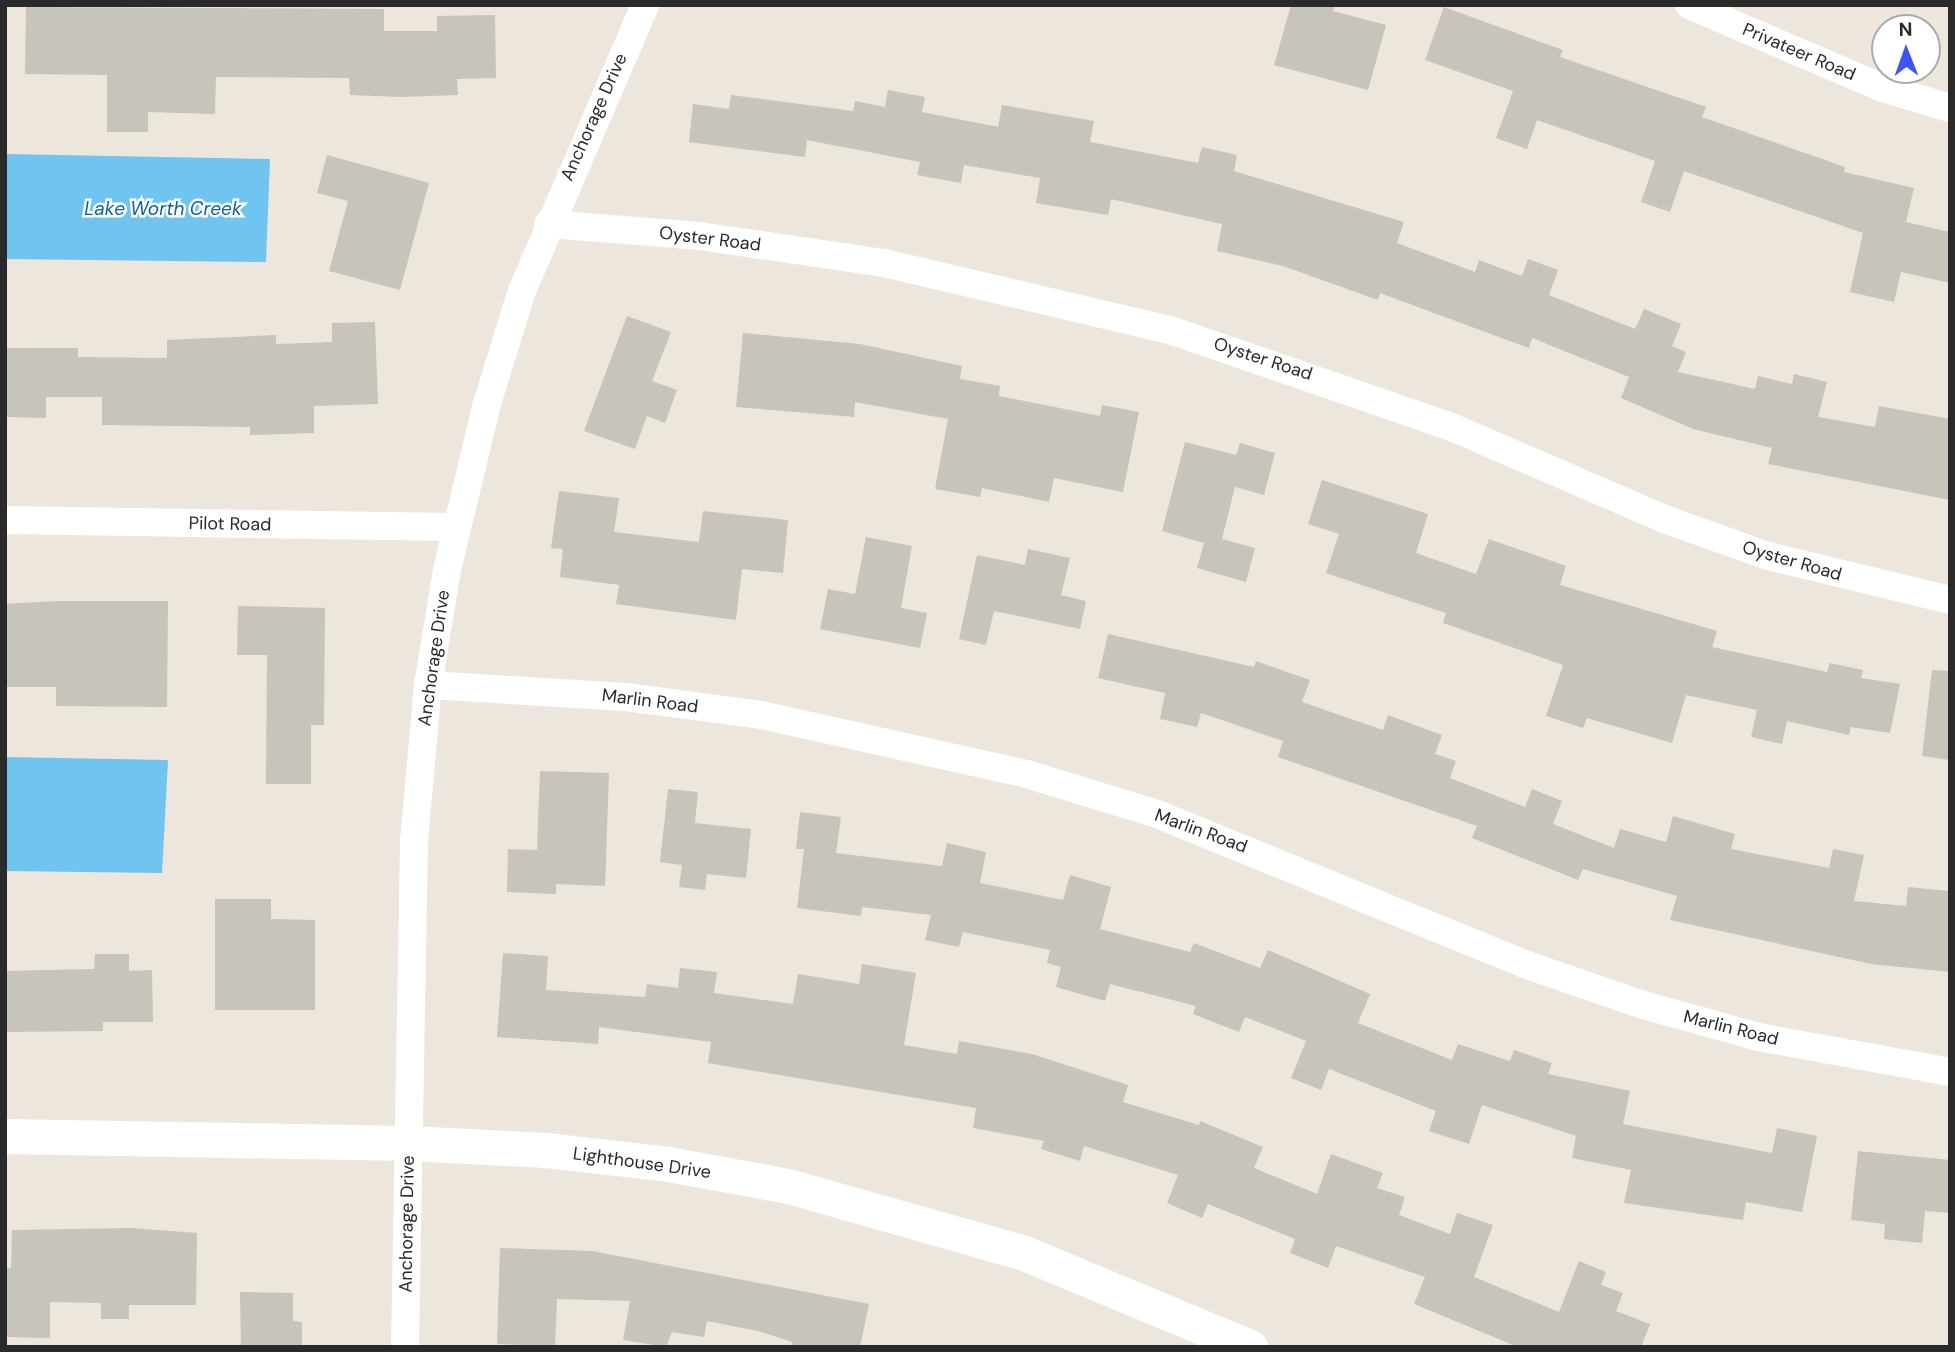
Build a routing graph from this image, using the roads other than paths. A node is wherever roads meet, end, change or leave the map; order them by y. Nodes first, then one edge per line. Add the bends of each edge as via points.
1 (645, 5) edge
2 (1689, 5) edge
3 (1950, 108) edge
4 (548, 224) junction
5 (5, 520) edge
6 (455, 527) junction
7 (1950, 600) edge
8 (428, 685) junction
9 (1950, 1072) edge
10 (5, 1136) edge
11 (408, 1143) junction
12 (405, 1347) edge
13 (1250, 1347) edge

1 - 4 street, Anchorage Drive
2 - 3 street, Privateer Road via 1880,87
4 - 6 street, Anchorage Drive via 486,407
4 - 7 street, Oyster Road via 699,236 884,263 1160,327 1315,376 1454,428 1667,520 1768,556
5 - 6 street, Pilot Road
6 - 8 street, Anchorage Drive
8 - 9 street, Marlin Road via 626,697 761,715 1027,774 1234,843 1524,964 1640,1004 1758,1037
8 - 11 street, Anchorage Drive via 414,841
10 - 11 street, Lighthouse Drive
11 - 12 street, Anchorage Drive
11 - 13 street, Lighthouse Drive via 546,1150 788,1186 1024,1253

